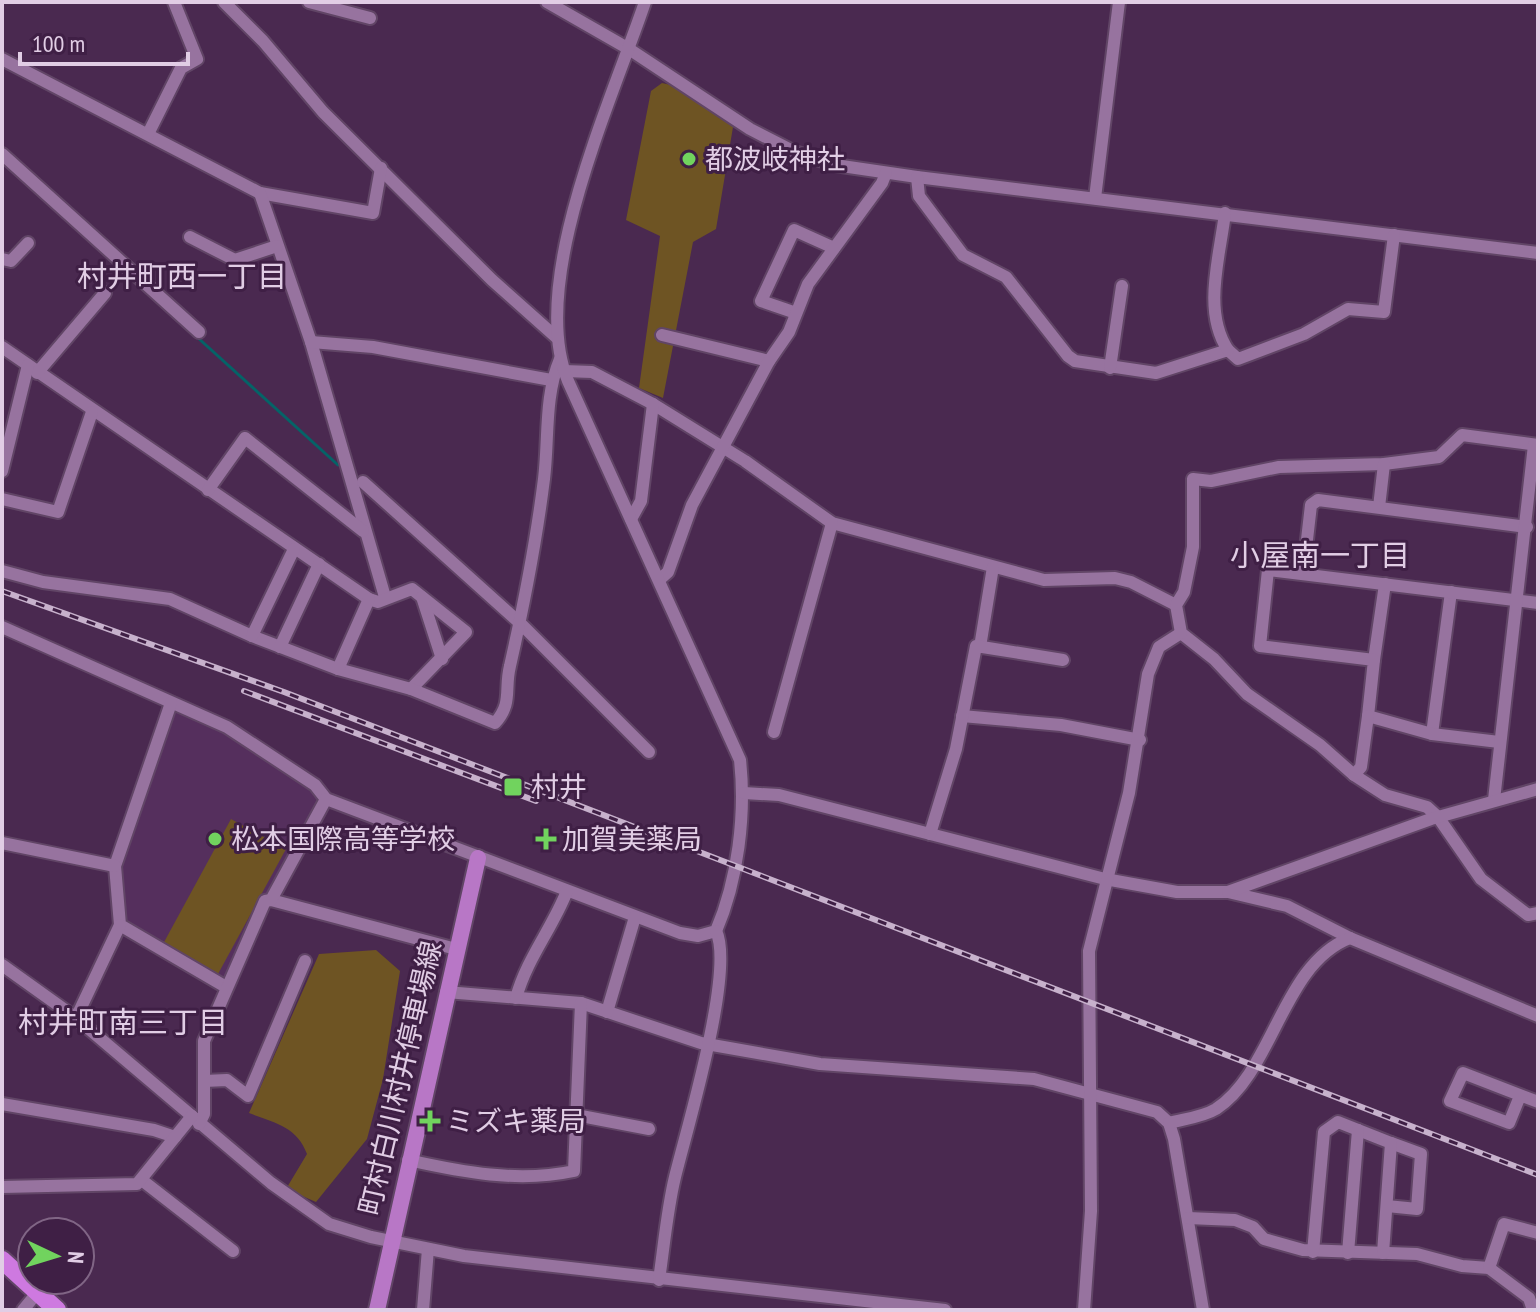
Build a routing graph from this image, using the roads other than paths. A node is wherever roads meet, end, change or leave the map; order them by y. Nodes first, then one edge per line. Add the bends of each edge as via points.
1 (174, 2) edge
2 (224, 2) edge
3 (309, 2) edge
4 (547, 2) edge
5 (645, 2) edge
6 (1119, 2) edge
7 (370, 18) dead end
8 (629, 49) junction
9 (2, 59) edge
10 (148, 134) junction
11 (2, 154) edge
12 (381, 168) junction
13 (886, 173) junction
14 (917, 177) junction
15 (260, 193) junction
16 (1095, 198) junction
17 (1225, 213) junction
18 (1394, 235) junction
19 (190, 237) dead end
20 (28, 243) dead end
21 (277, 246) junction
22 (834, 248) junction
23 (1538, 253) edge
24 (2, 259) edge
25 (1122, 286) dead end
26 (105, 293) dead end
27 (796, 313) junction
28 (199, 332) dead end
29 (662, 335) dead end
30 (556, 337) junction
31 (311, 342) junction
32 (2, 347) edge
33 (1228, 350) junction
34 (769, 361) junction
35 (562, 365) junction
36 (1110, 368) junction
37 (32, 369) junction
38 (551, 380) junction
39 (653, 404) junction
40 (92, 412) junction
41 (1536, 445) edge
42 (723, 447) junction
43 (1384, 464) junction
44 (2, 471) edge
45 (363, 482) dead end
46 (208, 490) junction
47 (2, 499) edge
48 (1379, 507) junction
49 (631, 519) junction
50 (832, 523) junction
51 (1527, 527) junction
52 (363, 531) junction
53 (294, 549) junction
54 (319, 564) junction
55 (993, 567) junction
56 (2, 571) edge
57 (1303, 574) junction
58 (659, 580) junction
59 (1385, 584) junction
60 (1451, 592) junction
61 (421, 594) junction
62 (385, 597) junction
63 (369, 599) junction
64 (1518, 600) junction
65 (1538, 603) edge
66 (1176, 605) junction
67 (521, 624) junction
68 (2, 627) edge
69 (1181, 633) junction
70 (252, 636) junction
71 (280, 647) junction
72 (980, 647) junction
73 (442, 659) junction
74 (1063, 660) dead end
75 (1374, 660) junction
76 (338, 669) junction
77 (411, 689) junction
78 (171, 703) junction
79 (962, 716) junction
80 (1368, 716) junction
81 (774, 732) dead end
82 (1432, 734) junction
83 (1140, 740) junction
84 (1499, 742) junction
85 (649, 752) dead end
86 (1354, 775) junction
87 (1538, 789) edge
88 (744, 793) junction
89 (326, 799) junction
90 (1494, 800) junction
91 (1438, 817) junction
92 (930, 834) junction
93 (2, 843) edge
94 (478, 858) junction
95 (115, 866) junction
96 (1105, 879) junction
97 (567, 891) junction
98 (1228, 892) junction
99 (271, 900) junction
100 (1538, 913) edge
101 (635, 917) junction
102 (120, 925) junction
103 (716, 931) junction
104 (1350, 938) junction
105 (456, 949) junction
106 (305, 961) dead end
107 (2, 965) edge
108 (226, 987) junction
109 (446, 992) junction
110 (516, 998) junction
111 (581, 1003) junction
112 (607, 1012) junction
113 (1538, 1016) edge
114 (76, 1018) junction
115 (708, 1044) junction
116 (204, 1081) junction
117 (1091, 1094) junction
118 (1520, 1096) junction
119 (1538, 1102) edge
120 (2, 1104) edge
121 (576, 1115) junction
122 (195, 1120) junction
123 (1169, 1123) junction
124 (649, 1129) dead end
125 (1358, 1130) junction
126 (175, 1137) junction
127 (1391, 1143) junction
128 (408, 1160) junction
129 (143, 1181) junction
130 (2, 1187) edge
131 (1387, 1206) junction
132 (1188, 1218) junction
133 (1538, 1233) edge
134 (390, 1241) junction
135 (428, 1249) junction
136 (233, 1251) dead end
137 (1313, 1252) junction
138 (1348, 1253) junction
139 (1383, 1253) junction
140 (1489, 1268) junction
141 (659, 1280) junction
142 (41, 1296) edge
143 (832, 1304) edge
144 (57, 1310) edge
145 (377, 1310) edge
146 (423, 1310) edge
147 (945, 1310) edge
148 (1084, 1310) edge
149 (1203, 1310) edge
150 (1533, 1310) edge

1 - 10 street via 197,59 181,68
2 - 12 street
3 - 7 street
4 - 8 street
5 - 8 street
6 - 16 street
8 - 13 street via 750,129 795,152
8 - 30 street via 570,225
9 - 10 street
10 - 15 street
11 - 28 street
12 - 15 street via 373,213
12 - 30 street
13 - 14 street
13 - 22 street
14 - 16 street
14 - 36 street via 919,196 963,255 1006,277 1075,361
15 - 21 street
16 - 17 street
17 - 18 street
17 - 33 street via 1214,300
18 - 23 street
18 - 33 street via 1384,312 1348,309 1304,334 1238,359
19 - 21 street via 235,260
20 - 24 street via 11,261
21 - 31 street
22 - 27 street via 808,284
22 - 27 street via 794,230 761,301
25 - 36 street
26 - 37 street
27 - 34 street
29 - 34 street
30 - 35 street
31 - 38 street via 373,347
31 - 52 street
32 - 37 street
33 - 36 street via 1156,373
34 - 42 street
35 - 38 street
35 - 39 street via 592,372
35 - 49 street
37 - 40 street
37 - 44 street
38 - 67 street via 544,477
39 - 42 street
39 - 49 street via 641,501
40 - 46 street
40 - 47 street via 58,512
41 - 43 street via 1462,435 1439,457
41 - 51 street
42 - 50 street
42 - 58 street via 692,505 668,572
43 - 48 street
43 - 66 street via 1279,467 1211,481 1193,479 1193,547 1184,592
45 - 67 street
46 - 52 street via 245,438
46 - 53 street
48 - 51 street
48 - 57 street via 1318,500 1311,505
49 - 58 street
50 - 55 street
50 - 81 street
51 - 64 street
52 - 62 street
53 - 54 street
53 - 70 street
54 - 63 street
54 - 71 street
55 - 66 street via 1044,580 1115,578
55 - 72 street
56 - 70 street via 43,582 170,599
57 - 59 street
57 - 75 street via 1268,570 1260,646
58 - 88 street via 733,742
59 - 60 street
59 - 75 street
60 - 64 street
60 - 82 street
61 - 62 street via 412,589
61 - 73 street
61 - 73 street via 466,632
62 - 63 street via 378,602
63 - 76 street
64 - 65 street
64 - 84 street
66 - 69 street
67 - 77 street via 508,671 506,710 495,723
67 - 85 street
68 - 78 street
69 - 83 street via 1159,647 1148,674
69 - 86 street via 1247,694
70 - 71 street
71 - 76 street
72 - 74 street
72 - 79 street via 976,646
73 - 77 street
75 - 80 street
76 - 77 street
78 - 89 street via 266,750
78 - 95 street
79 - 83 street via 1061,725
79 - 92 street
80 - 82 street
80 - 86 street via 1361,767
82 - 84 street
83 - 96 street
84 - 90 street
86 - 91 street via 1385,795 1427,807
87 - 90 street
88 - 92 street via 779,795
88 - 103 street
89 - 94 street
89 - 99 street
90 - 91 street
91 - 98 street
91 - 100 street via 1481,879 1528,915
92 - 96 street
93 - 95 street
94 - 97 street
94 - 105 main road, 町村白川村井停車場線
95 - 102 street
96 - 98 street via 1177,892
96 - 117 street via 1089,951
97 - 101 street
97 - 110 street via 553,926 524,967
98 - 104 street via 1287,906
99 - 105 street
99 - 108 street via 265,901
101 - 103 street via 680,933
101 - 112 street
102 - 108 street
102 - 114 street
103 - 115 street via 721,941
104 - 113 street
104 - 123 street via 1330,946 1313,966 1234,1095 1213,1111
105 - 109 main road, 町村白川村井停車場線
106 - 116 street via 248,1096 227,1080
107 - 114 street
108 - 116 street via 204,1041
109 - 110 street
109 - 128 main road, 町村白川村井停車場線
110 - 111 street
111 - 112 street
111 - 121 street
112 - 115 street
114 - 122 street
115 - 117 street via 820,1064 997,1073
115 - 141 street via 675,1180
116 - 122 street via 204,1114
117 - 123 street via 1141,1105
117 - 148 street
118 - 118 street via 1463,1073 1450,1101 1509,1123
118 - 119 street
120 - 126 street
121 - 124 street
121 - 128 street via 574,1171 542,1178 459,1172
122 - 126 street
122 - 134 street via 320,1220
123 - 132 street
125 - 127 street
125 - 137 street via 1338,1122 1324,1132
125 - 138 street
126 - 129 street
127 - 131 street
127 - 131 street via 1421,1154 1417,1209
128 - 134 main road, 町村白川村井停車場線
129 - 130 street via 83,1188
129 - 136 street
131 - 139 street
132 - 137 street via 1235,1220 1253,1227 1264,1239
132 - 149 street
133 - 140 street via 1504,1224
134 - 135 street
134 - 145 main road, 町村白川村井停車場線
135 - 141 street
135 - 146 street
137 - 138 street
138 - 139 street
139 - 140 street
140 - 150 street via 1529,1298
141 - 143 street
142 - 144 highway
143 - 147 street

